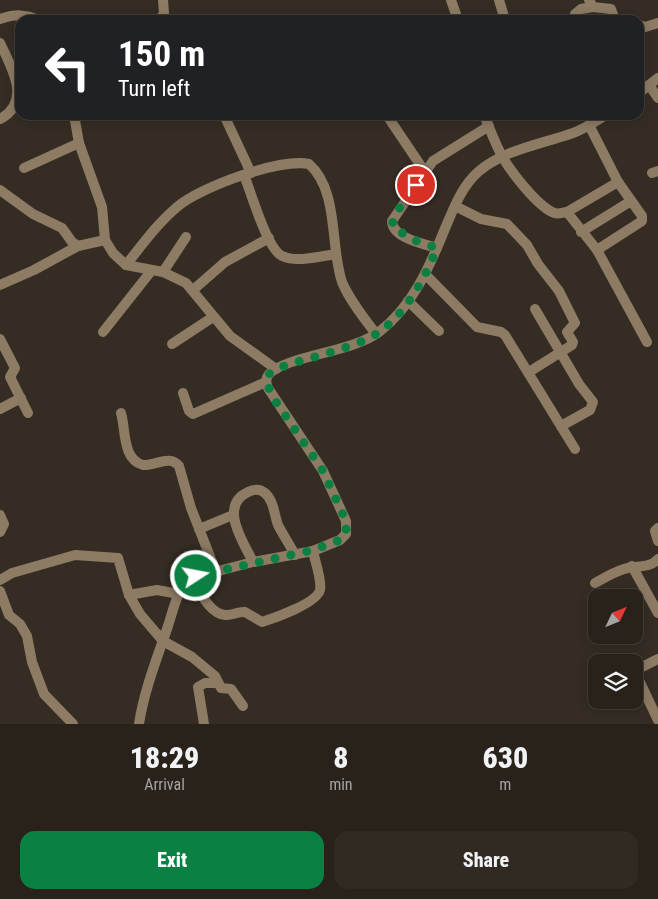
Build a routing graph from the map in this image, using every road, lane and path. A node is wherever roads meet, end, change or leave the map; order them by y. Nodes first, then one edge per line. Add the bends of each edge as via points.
1 (163, 0) edge
2 (452, 0) edge
3 (499, 0) edge
4 (591, 3) edge
5 (28, 15) edge
6 (163, 15) edge
7 (456, 15) edge
8 (504, 15) edge
9 (575, 15) edge
10 (614, 15) edge
11 (0, 19) edge
12 (658, 23) edge
13 (644, 26) edge
14 (0, 43) edge
15 (15, 72) edge
16 (658, 78) edge
17 (649, 85) junction
18 (644, 89) edge
19 (658, 98) edge
20 (15, 104) edge
21 (0, 120) edge
22 (75, 120) edge
23 (226, 120) edge
24 (390, 120) edge
25 (486, 120) edge
26 (598, 120) edge
27 (589, 125) junction
28 (489, 126) junction
29 (79, 143) junction
30 (502, 157) junction
31 (24, 168) dead end
32 (425, 172) junction
33 (248, 174) junction
34 (618, 182) junction
35 (0, 190) edge
36 (631, 201) junction
37 (455, 206) junction
38 (567, 212) junction
39 (581, 232) junction
40 (186, 237) dead end
41 (269, 238) junction
42 (105, 240) junction
43 (78, 246) junction
44 (437, 248) junction
45 (597, 250) junction
46 (336, 254) junction
47 (126, 265) junction
48 (152, 270) junction
49 (163, 272) junction
50 (425, 274) junction
51 (0, 285) edge
52 (193, 290) junction
53 (408, 301) junction
54 (535, 309) dead end
55 (213, 317) junction
56 (440, 331) dead end
57 (103, 332) dead end
58 (376, 334) junction
59 (0, 339) edge
60 (647, 342) dead end
61 (172, 344) dead end
62 (561, 352) junction
63 (276, 369) junction
64 (530, 372) junction
65 (266, 382) junction
66 (183, 393) dead end
67 (21, 398) junction
68 (0, 409) edge
69 (28, 413) dead end
70 (121, 413) dead end
71 (561, 426) junction
72 (575, 449) dead end
73 (0, 515) edge
74 (233, 515) junction
75 (658, 528) edge
76 (199, 529) junction
77 (0, 532) edge
78 (658, 541) edge
79 (313, 550) junction
80 (295, 555) junction
81 (658, 559) edge
82 (253, 562) junction
83 (632, 566) junction
84 (216, 572) junction
85 (190, 577) junction
86 (0, 580) edge
87 (595, 583) dead end
88 (0, 591) edge
89 (179, 594) junction
90 (129, 595) junction
91 (658, 613) edge
92 (162, 641) junction
93 (658, 659) edge
94 (218, 683) junction
95 (242, 706) dead end
96 (658, 720) edge
97 (73, 724) edge
98 (139, 724) edge
99 (204, 724) edge

1 - 6 street
2 - 7 street
3 - 8 street
4 - 9 street
4 - 10 street via 611,10
5 - 11 street via 10,15
12 - 13 street
14 - 15 street
16 - 17 street
17 - 18 street
17 - 19 street
20 - 21 street via 13,110
22 - 29 street
23 - 33 street
24 - 32 street
25 - 28 street
26 - 27 street
27 - 30 street
27 - 34 street
28 - 30 street
28 - 32 street via 440,154
29 - 31 street
29 - 42 street via 102,208
30 - 37 street via 478,172
30 - 38 street via 544,207 559,214
32 - 44 street via 394,216 392,226 411,239
33 - 41 street
33 - 46 street via 298,162 315,169 321,178 332,216
33 - 47 street via 202,192 178,206
34 - 36 street
34 - 38 street
35 - 43 street via 33,214 62,228
36 - 39 street
36 - 45 street via 642,221
37 - 44 street
37 - 62 street via 481,219 507,224 527,245 559,291 575,323 567,332 573,344
38 - 39 street
39 - 45 street
40 - 49 street
41 - 46 street via 277,253 289,258
41 - 52 street via 225,262
42 - 43 street
42 - 47 street
43 - 51 street
44 - 50 street
45 - 60 street
46 - 58 street via 349,295
47 - 48 street
48 - 49 street
48 - 57 street
49 - 52 street via 175,276
50 - 53 street
50 - 64 street via 477,327 501,332
52 - 55 street
53 - 56 street
53 - 58 street
54 - 62 street
55 - 61 street
55 - 63 street via 245,349
58 - 63 street via 353,345
59 - 67 street via 15,368 10,377
62 - 64 street
62 - 71 street via 593,402 590,410
63 - 65 street
64 - 71 street
65 - 66 street via 193,414
65 - 79 street via 323,471 346,521 348,529 344,537
67 - 68 street
67 - 69 street
70 - 76 street via 128,449 139,464 148,466 170,461 179,466
71 - 72 street
73 - 77 street via 4,524
74 - 76 street
74 - 80 street via 240,498 250,490 260,490 272,503 278,524
74 - 82 street
75 - 78 street via 655,531
76 - 84 street
79 - 80 street
79 - 85 street via 319,593 313,600 262,622 245,612 219,614 211,608
80 - 82 street
81 - 83 street via 650,565
82 - 84 street
83 - 87 street
83 - 91 street
84 - 85 street
85 - 89 street
86 - 90 street via 12,573 75,555 114,557 121,560
88 - 97 street via 9,615 27,636 32,662 44,694
89 - 90 street via 157,590
89 - 92 street
90 - 92 street
92 - 94 street via 192,657 215,676
92 - 98 street
93 - 96 street via 640,668 636,674
94 - 95 street via 221,688 231,688
94 - 99 street via 205,683 198,687

